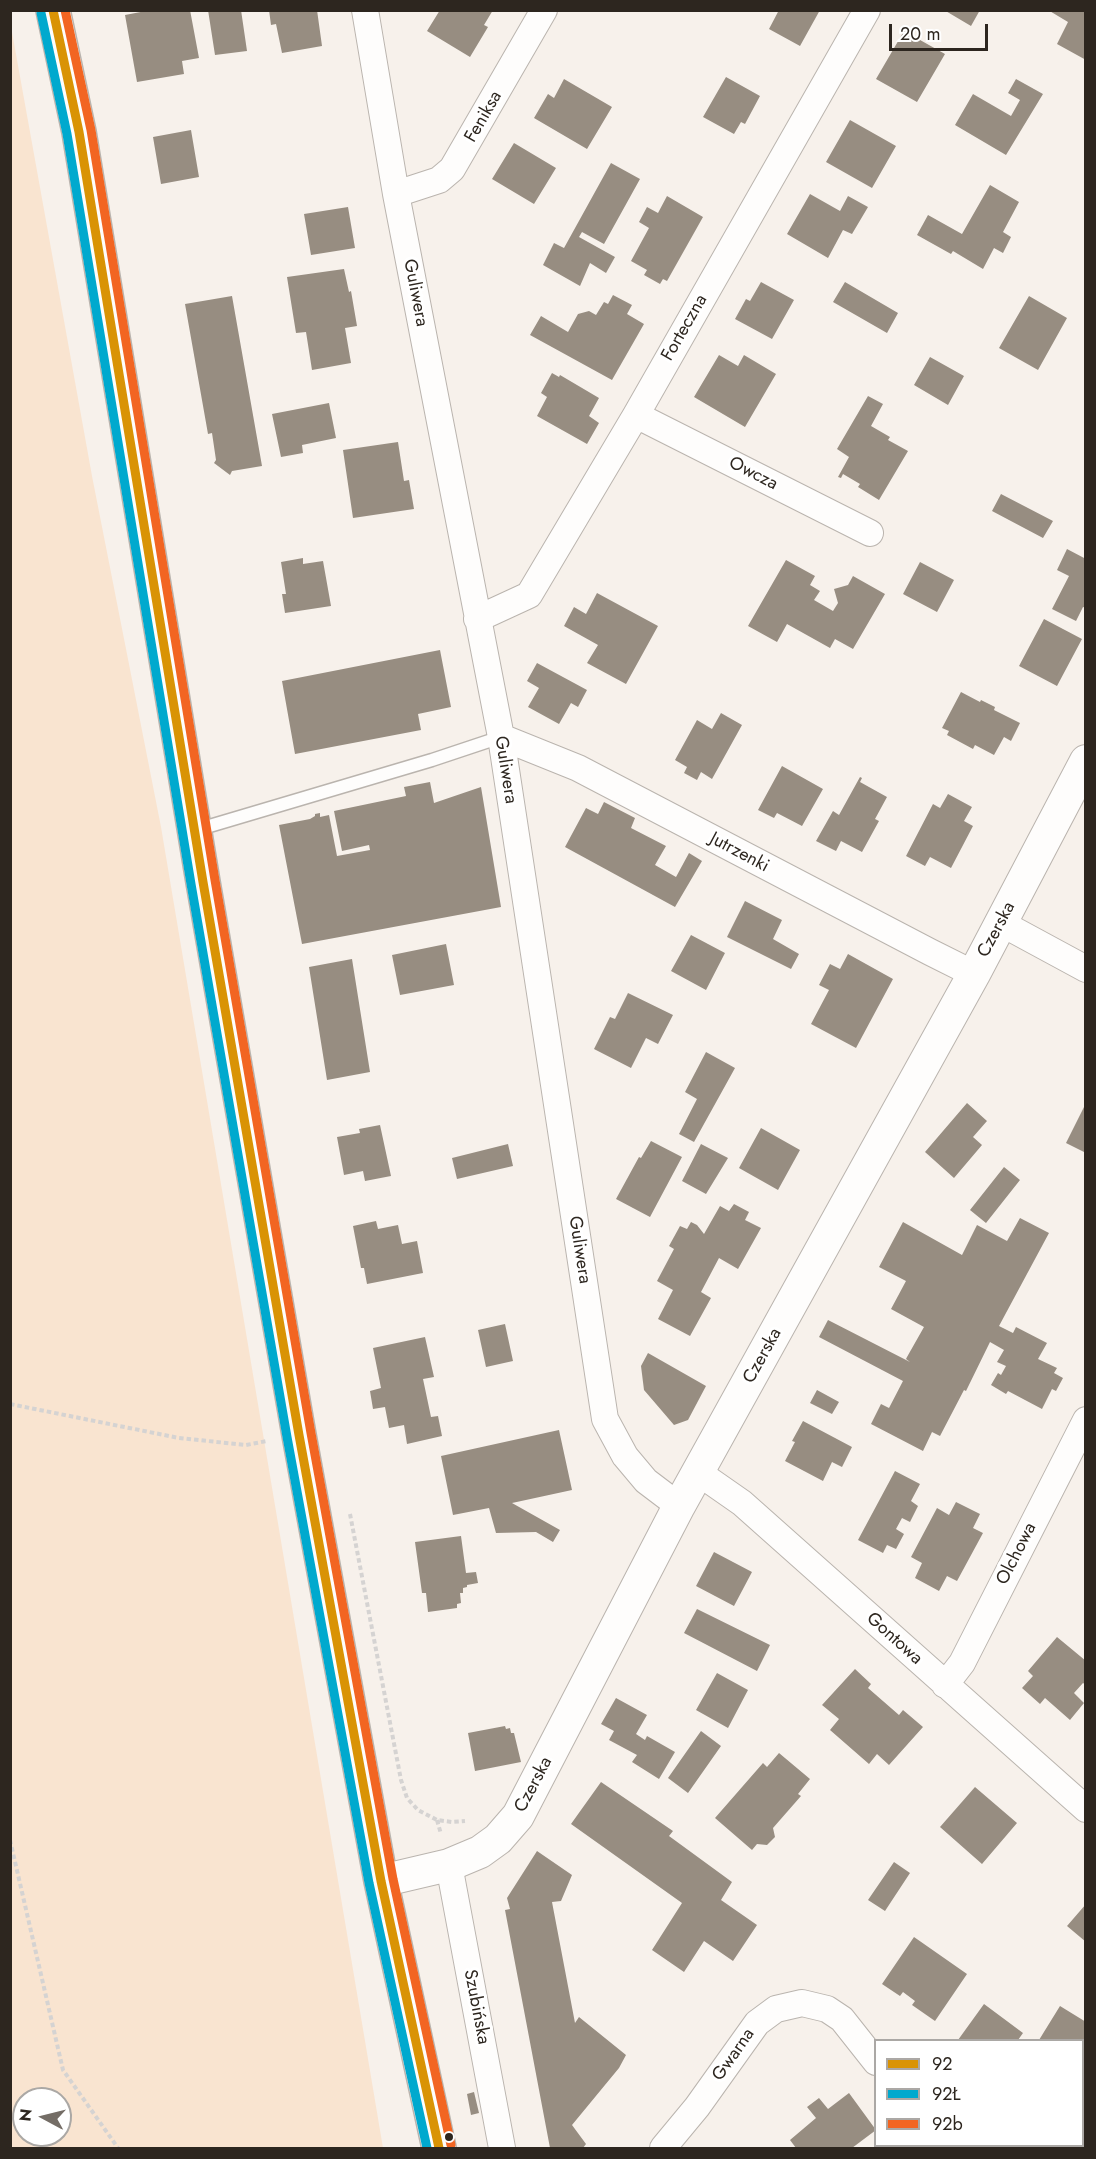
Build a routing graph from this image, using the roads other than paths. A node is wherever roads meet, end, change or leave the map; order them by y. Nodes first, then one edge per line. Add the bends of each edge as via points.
1 (53, 10) edge
2 (365, 10) edge
3 (544, 10) edge
4 (867, 10) edge
5 (396, 194) junction
6 (636, 415) junction
7 (870, 533) dead end
8 (477, 619) junction
9 (501, 737) junction
10 (1086, 761) edge
11 (194, 831) junction
12 (1001, 923) junction
13 (1086, 969) edge
14 (974, 974) junction
15 (1086, 1420) edge
16 (699, 1473) junction
17 (679, 1506) junction
18 (945, 1684) junction
19 (1086, 1809) edge
20 (449, 1864) junction
21 (381, 1881) junction
22 (874, 2059) edge
23 (439, 2148) edge
24 (502, 2148) edge
25 (663, 2148) edge

1 - 11 main road via 79,132
2 - 5 street, Guliwera
3 - 5 street, Feniksa via 452,170 440,180
4 - 6 street, Forteczna
5 - 8 street, Guliwera
6 - 7 street, Owcza
6 - 8 street, Forteczna via 529,595
8 - 9 street, Guliwera
9 - 11 lane
9 - 14 street, Jutrzenki via 578,768
9 - 17 street, Guliwera via 605,1419 625,1456 646,1481
10 - 12 street, Czerska
11 - 21 main road
12 - 13 street
12 - 14 street, Czerska
14 - 16 street, Czerska
15 - 18 street, Olchowa via 962,1663
16 - 17 street, Czerska
16 - 18 street, Gontowa via 742,1503
17 - 20 street, Czerska via 518,1816 480,1852
18 - 19 street, Gontowa
20 - 21 street, Czerska
20 - 24 street, Szubińska
21 - 23 main road
22 - 25 street, Gwarna via 842,2019 826,2009 802,2003 776,2009 757,2023

